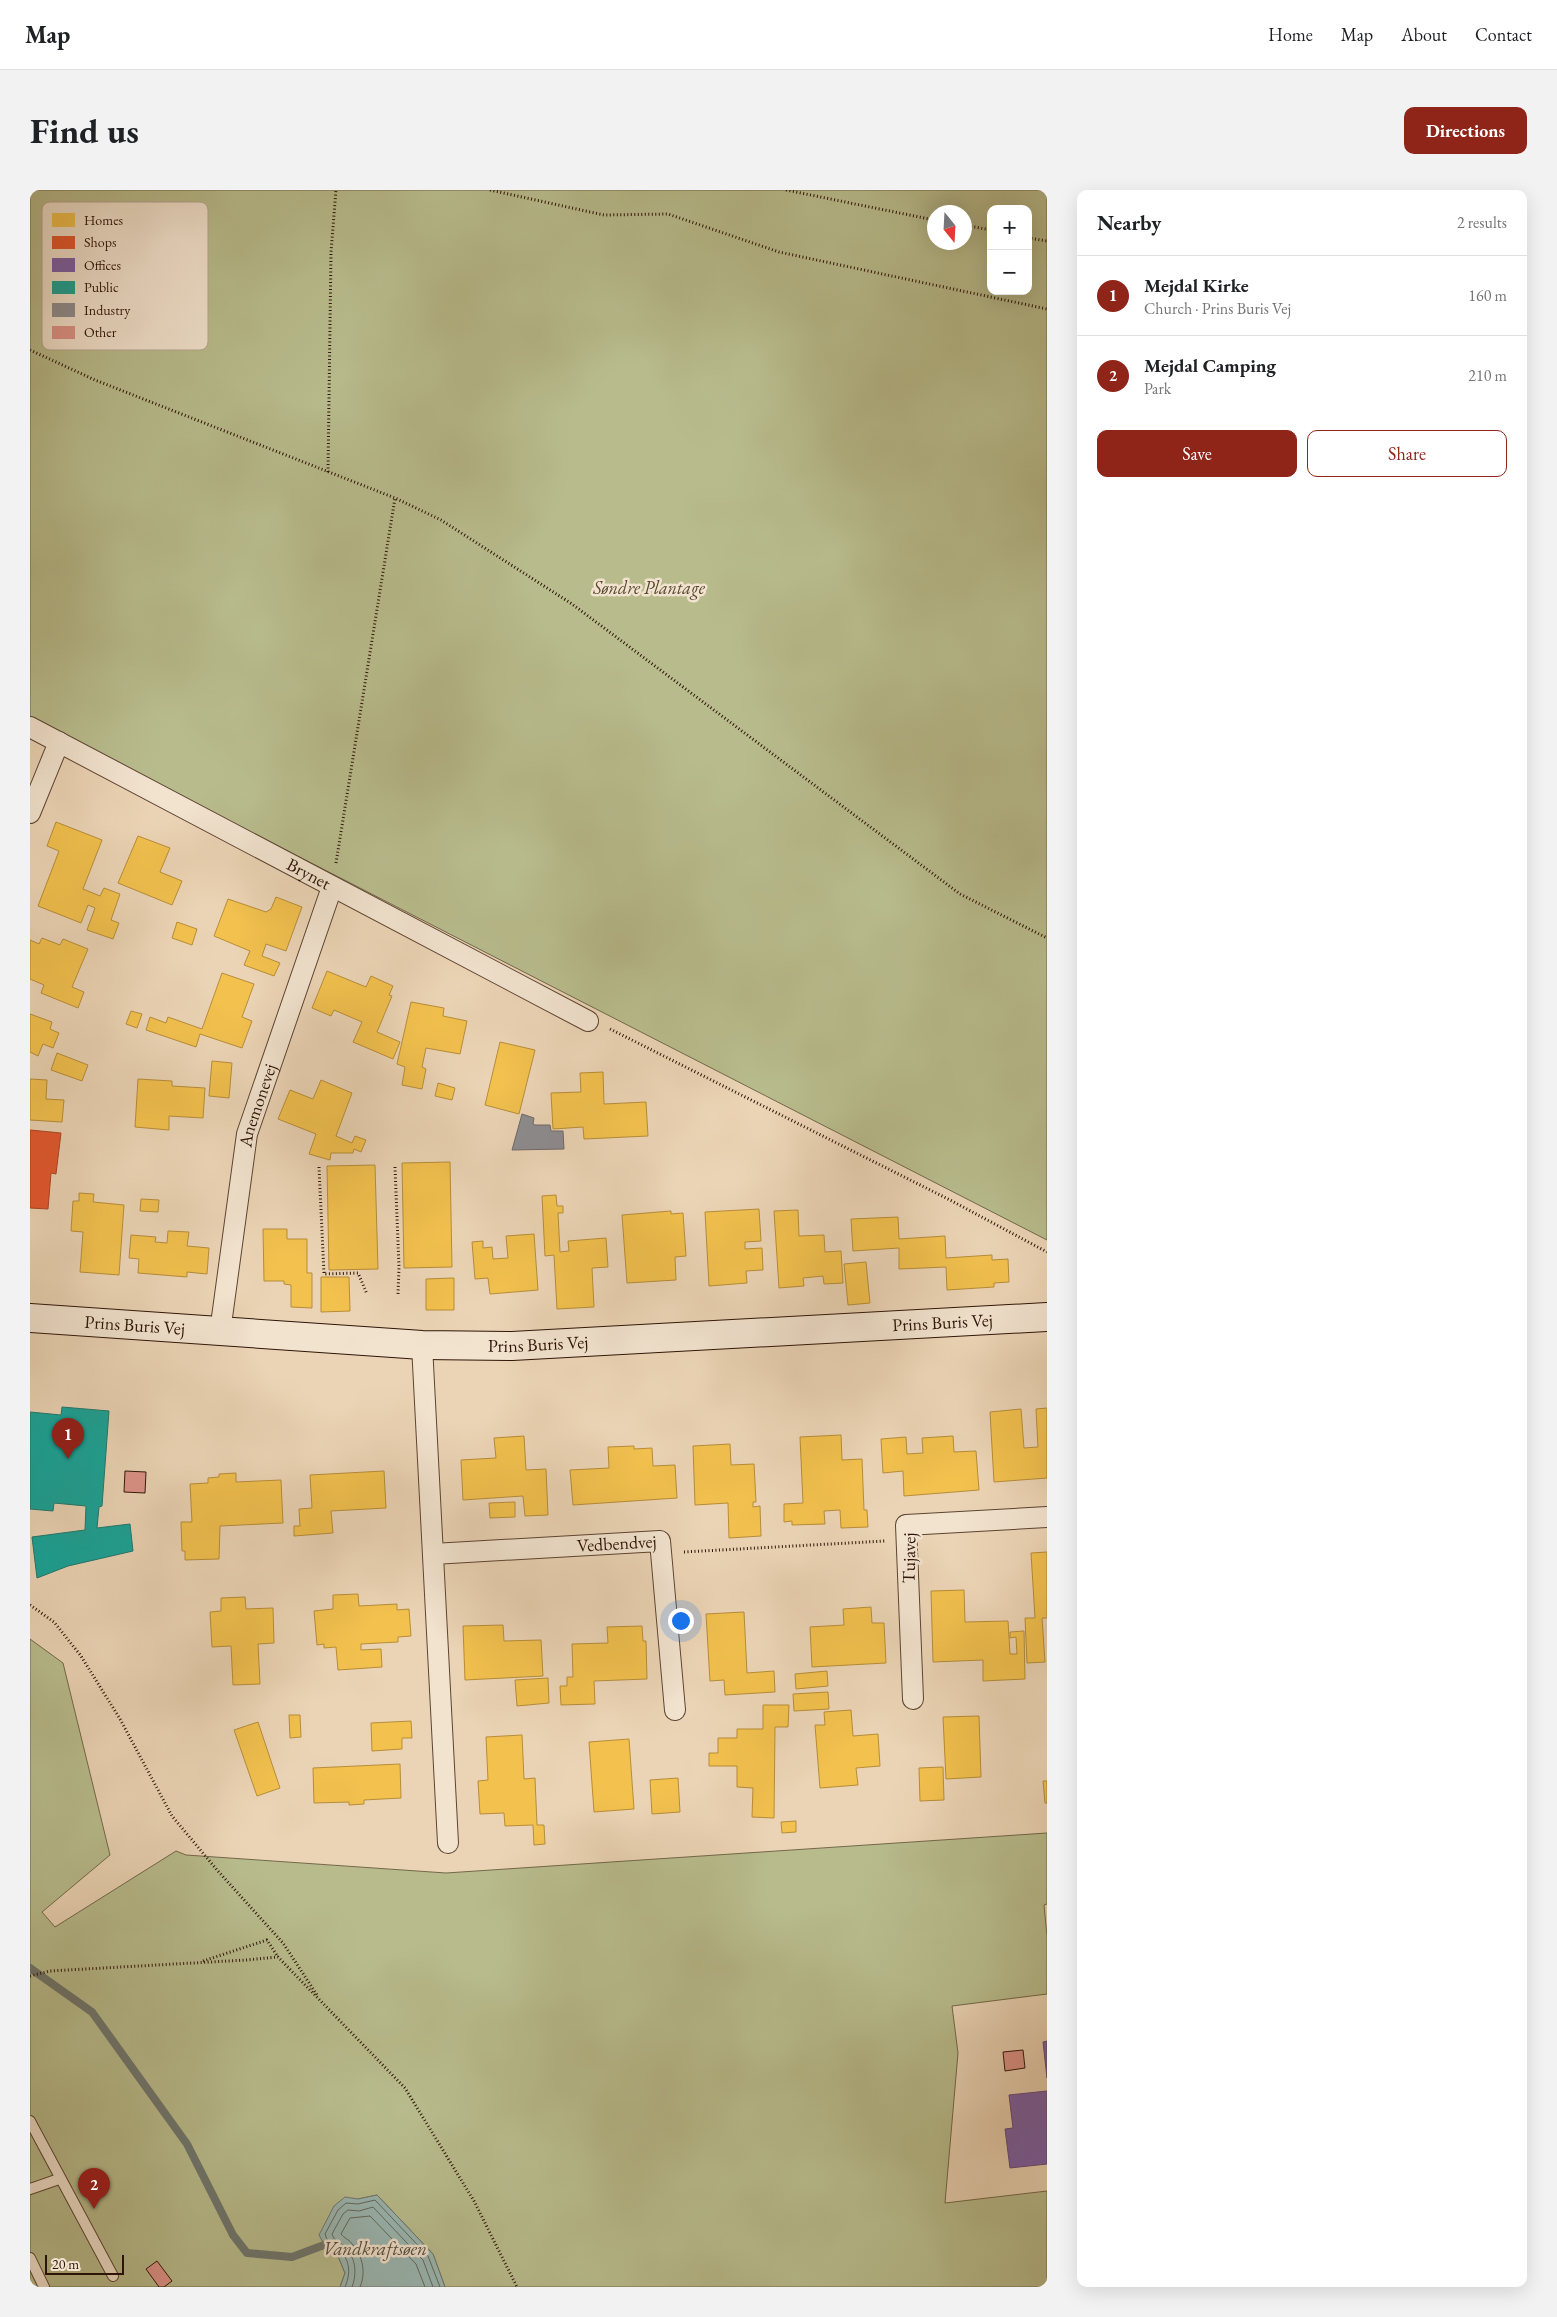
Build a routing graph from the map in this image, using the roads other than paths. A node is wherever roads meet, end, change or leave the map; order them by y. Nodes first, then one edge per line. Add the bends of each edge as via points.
1 (30, 727) edge
2 (59, 742) junction
3 (30, 813) edge
4 (332, 887) junction
5 (588, 1021) road end
6 (1047, 1317) edge
7 (30, 1318) edge
8 (220, 1332) junction
9 (422, 1345) junction
10 (1047, 1517) edge
11 (433, 1554) junction
12 (914, 1699) dead end
13 (675, 1710) dead end
14 (448, 1843) dead end
15 (30, 2121) edge
16 (59, 2179) junction
17 (30, 2188) edge
18 (30, 2258) edge
19 (113, 2276) dead end
20 (44, 2287) edge

1 - 2 street, Brynet
2 - 3 street
2 - 4 street, Brynet
4 - 5 street, Brynet
4 - 8 street, Anemonevej via 247,1134
6 - 9 street, Prins Buris Vej via 512,1346
7 - 8 street, Prins Buris Vej
8 - 9 street, Prins Buris Vej
9 - 11 street
10 - 12 street, Tujavej via 906,1525
11 - 13 street, Vedbendvej via 660,1541
11 - 14 street
15 - 16 lane
16 - 17 lane
16 - 19 lane
18 - 20 lane

